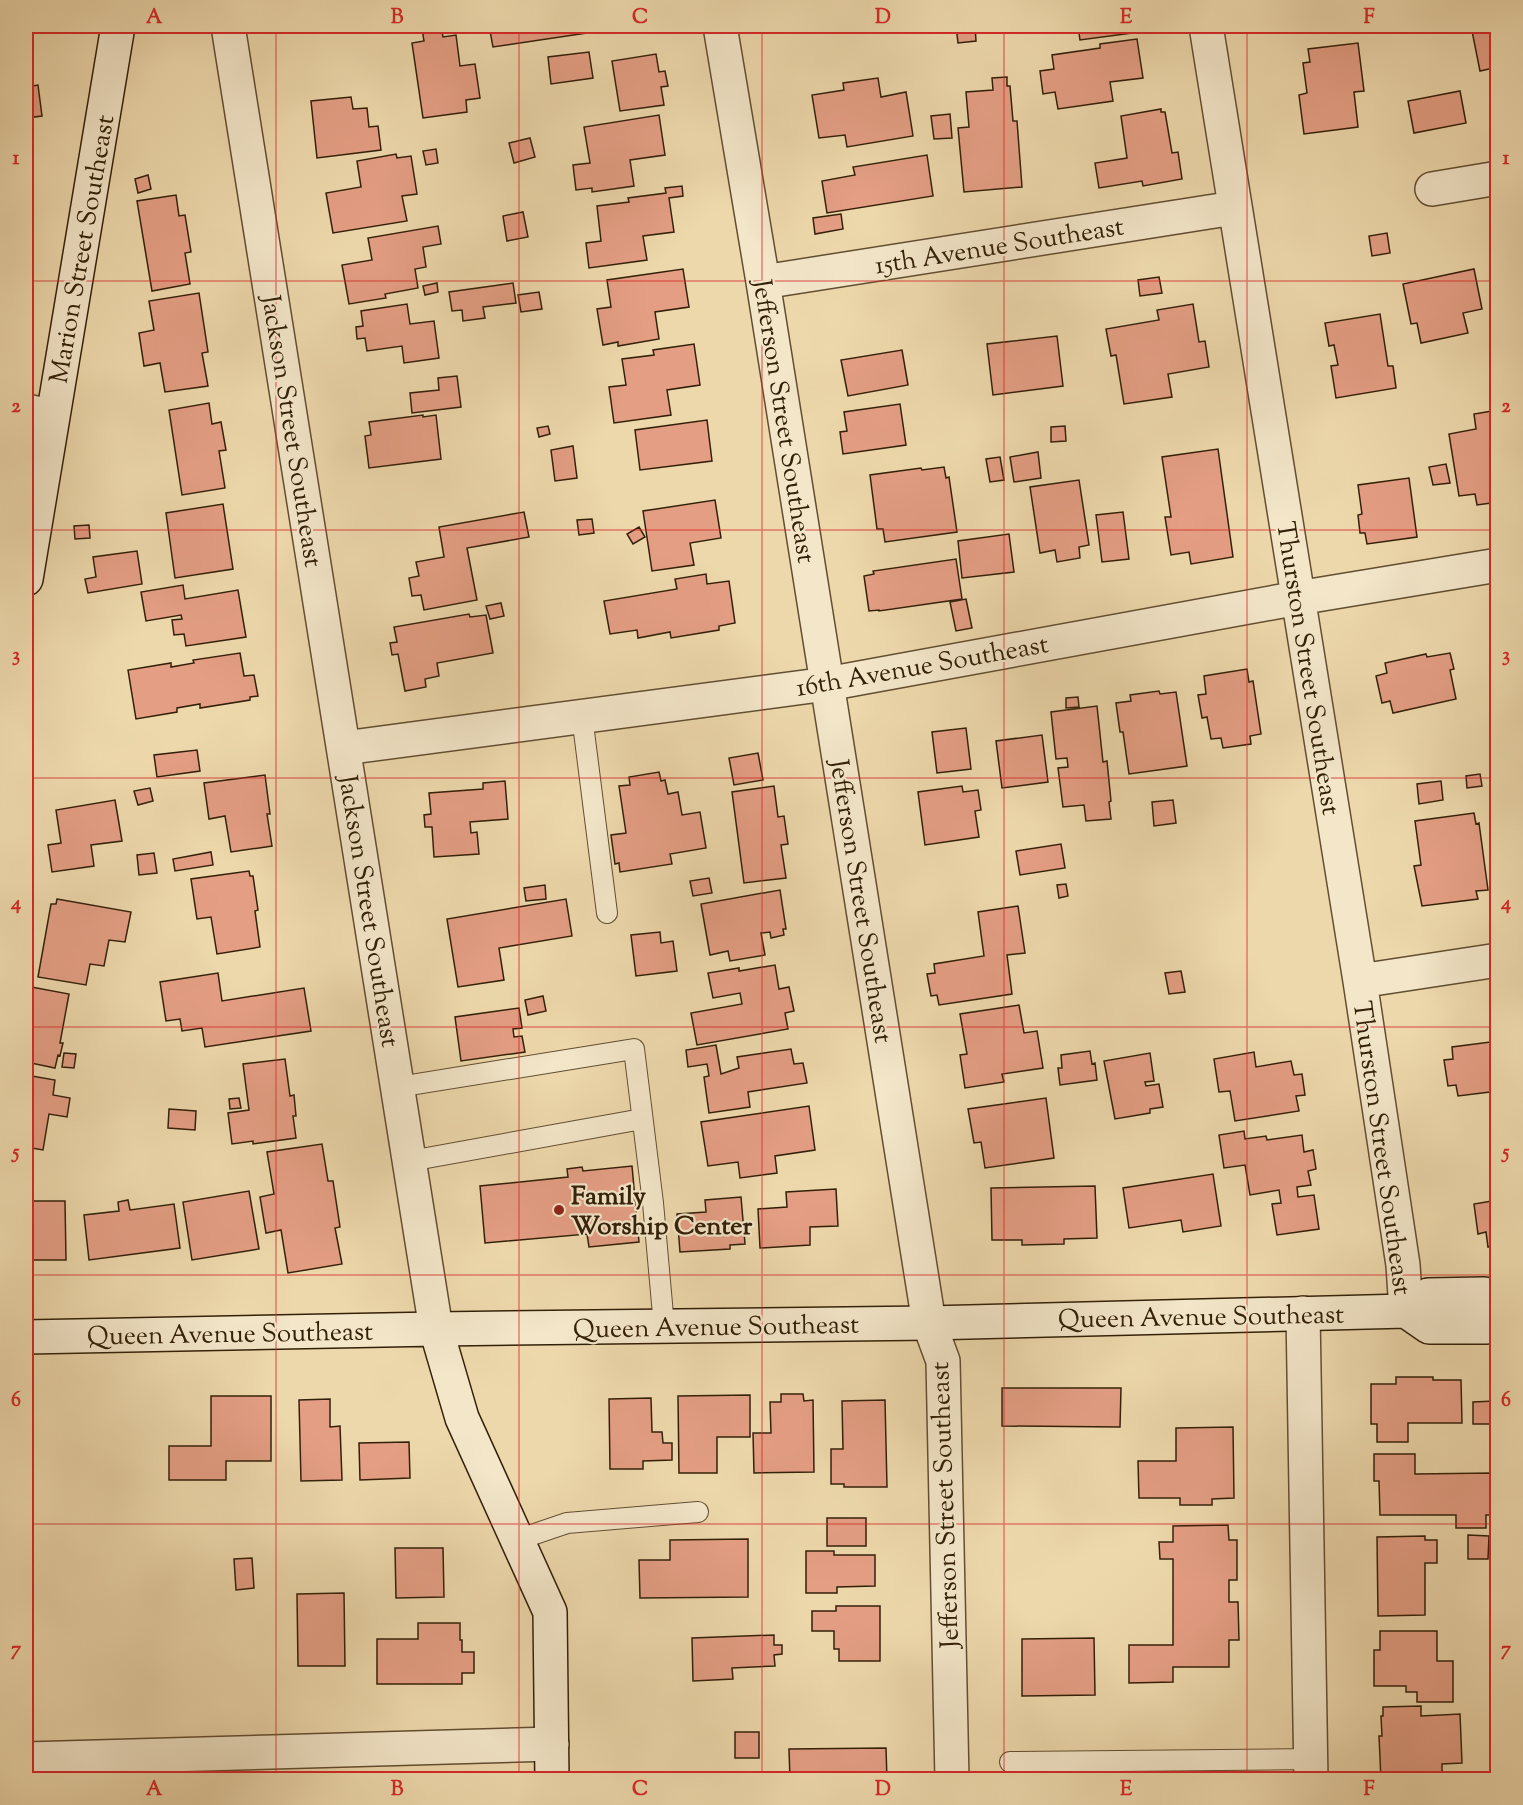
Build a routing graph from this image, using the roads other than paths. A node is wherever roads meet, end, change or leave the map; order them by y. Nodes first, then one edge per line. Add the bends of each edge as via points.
1 (118, 26) edge
2 (228, 26) edge
3 (720, 26) edge
4 (1206, 26) edge
5 (1497, 178) edge
6 (1432, 189) dead end
7 (1234, 208) junction
8 (763, 282) junction
9 (39, 414) edge
10 (1497, 565) edge
11 (26, 579) edge
12 (1298, 598) junction
13 (827, 684) junction
14 (582, 716) junction
15 (344, 748) junction
16 (607, 913) dead end
17 (1497, 960) edge
18 (1360, 981) junction
19 (398, 1088) junction
20 (642, 1119) junction
21 (410, 1161) junction
22 (1497, 1302) edge
23 (1406, 1311) junction
24 (1304, 1313) junction
25 (1497, 1321) edge
26 (929, 1323) junction
27 (664, 1326) junction
28 (436, 1329) junction
29 (26, 1337) edge
30 (698, 1512) dead end
31 (517, 1540) junction
32 (552, 1744) junction
33 (26, 1759) edge
34 (1010, 1762) dead end
35 (92, 1768) edge
36 (1311, 1769) edge
37 (552, 1779) edge
38 (952, 1779) edge

1 - 9 street, Marion Street Southeast
2 - 15 street, Jackson Street Southeast
3 - 8 street, Jefferson Street Southeast
4 - 7 street, Thurston Street Southeast
5 - 6 street
7 - 8 street, 15th Avenue Southeast
7 - 12 street, Thurston Street Southeast
8 - 13 street, Jefferson Street Southeast
9 - 11 street, Marion Street Southeast
10 - 12 street, 16th Avenue Southeast
12 - 13 street, 16th Avenue Southeast
12 - 18 street, Thurston Street Southeast
13 - 14 street, 16th Avenue Southeast
13 - 26 street, Jefferson Street Southeast
14 - 15 street, 16th Avenue Southeast
14 - 16 lane
15 - 19 street, Jackson Street Southeast
17 - 18 street
18 - 23 street, Thurston Street Southeast via 1403,1265
19 - 20 lane via 634,1049
19 - 21 street, Jackson Street Southeast
20 - 21 lane
20 - 27 lane
21 - 28 street, Jackson Street Southeast
22 - 23 street via 1484,1294 1428,1295
23 - 24 street, Queen Avenue Southeast
23 - 25 street via 1429,1327 1487,1327
24 - 26 street, Queen Avenue Southeast
24 - 36 street
26 - 27 street, Queen Avenue Southeast
26 - 38 street, Jefferson Street Southeast via 943,1361
27 - 28 street, Queen Avenue Southeast
28 - 29 street, Queen Avenue Southeast
28 - 31 street, Jackson Street Southeast via 462,1418
30 - 31 lane via 567,1523
31 - 32 street, Jackson Street Southeast via 550,1612
32 - 35 street
32 - 37 street, Jackson Street Southeast
33 - 35 street
34 - 36 lane

